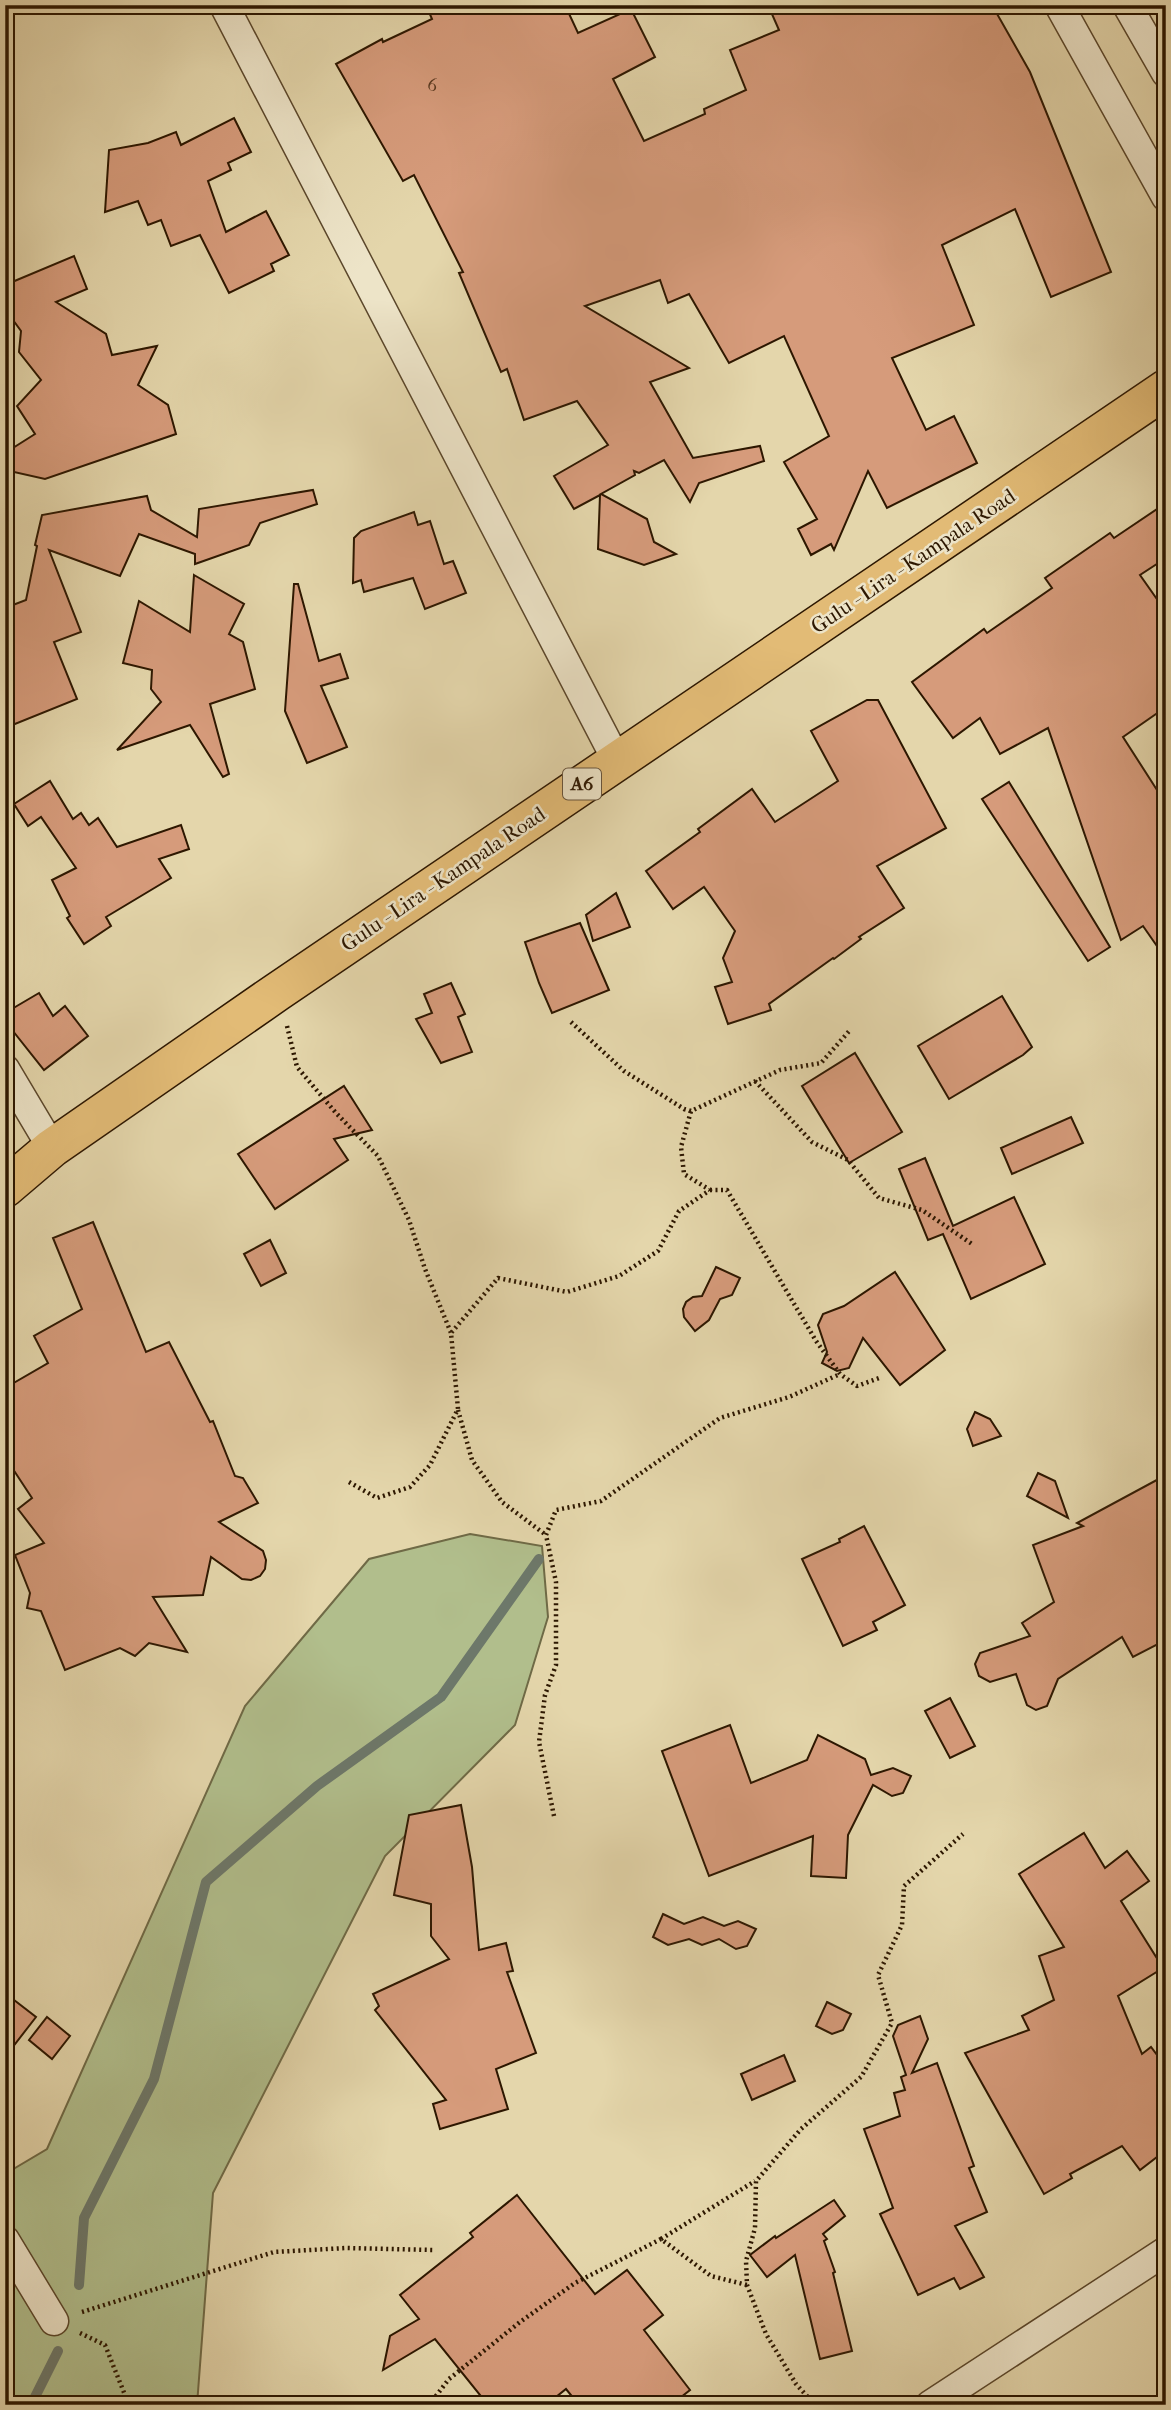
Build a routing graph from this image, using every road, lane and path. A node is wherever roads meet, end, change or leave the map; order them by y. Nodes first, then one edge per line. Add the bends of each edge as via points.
1 (225, 5) edge
2 (1059, 5) edge
3 (1127, 5) edge
4 (1166, 73) edge
5 (1166, 197) edge
6 (1166, 389) edge
7 (617, 761) junction
8 (277, 992) junction
9 (571, 1022) dead end
10 (850, 1029) dead end
11 (5, 1069) edge
12 (755, 1081) junction
13 (691, 1111) junction
14 (52, 1148) junction
15 (5, 1188) edge
16 (710, 1190) junction
17 (972, 1244) dead end
18 (451, 1333) junction
19 (840, 1374) junction
20 (882, 1377) dead end
21 (458, 1409) junction
22 (349, 1482) dead end
23 (546, 1535) junction
24 (554, 1816) dead end
25 (963, 1834) dead end
26 (756, 2181) junction
27 (662, 2239) junction
28 (5, 2240) edge
29 (434, 2250) dead end
30 (1166, 2250) edge
31 (747, 2285) junction
32 (54, 2321) junction
33 (129, 2405) edge
34 (429, 2405) edge
35 (815, 2405) edge
36 (930, 2405) edge

1 - 7 street
2 - 5 street
3 - 4 street
6 - 7 main road, Gulu - Lira - Kampala Road / A6
7 - 8 main road, Gulu - Lira - Kampala Road / A6
8 - 14 main road, Gulu - Lira - Kampala Road / A6
8 - 18 path via 298,1067 378,1156 409,1220
9 - 13 path via 624,1071
10 - 12 path via 821,1063 780,1070
11 - 14 street
12 - 13 path
12 - 17 path via 813,1142 848,1160 879,1198 922,1210
13 - 16 path via 681,1147 684,1174
14 - 15 main road, Gulu - Lira - Kampala Road / A6
16 - 18 path via 679,1211 658,1251 619,1276 567,1292 498,1278
16 - 19 path via 727,1190
18 - 21 path
19 - 20 path via 857,1386
19 - 23 path via 789,1397 720,1418 601,1501 556,1510
21 - 22 path via 430,1465 410,1487 377,1498
21 - 23 path via 471,1460 502,1502
23 - 24 path via 556,1582 556,1665 545,1695 539,1742
25 - 26 path via 904,1886 902,1925 878,1975 892,2024 861,2077 801,2129
26 - 27 path
26 - 31 path
27 - 31 path via 712,2276
27 - 34 path via 575,2283 520,2322 449,2379
28 - 32 street
29 - 32 path via 274,2252
30 - 36 street
31 - 35 path via 766,2334 796,2384
32 - 33 path via 105,2345

